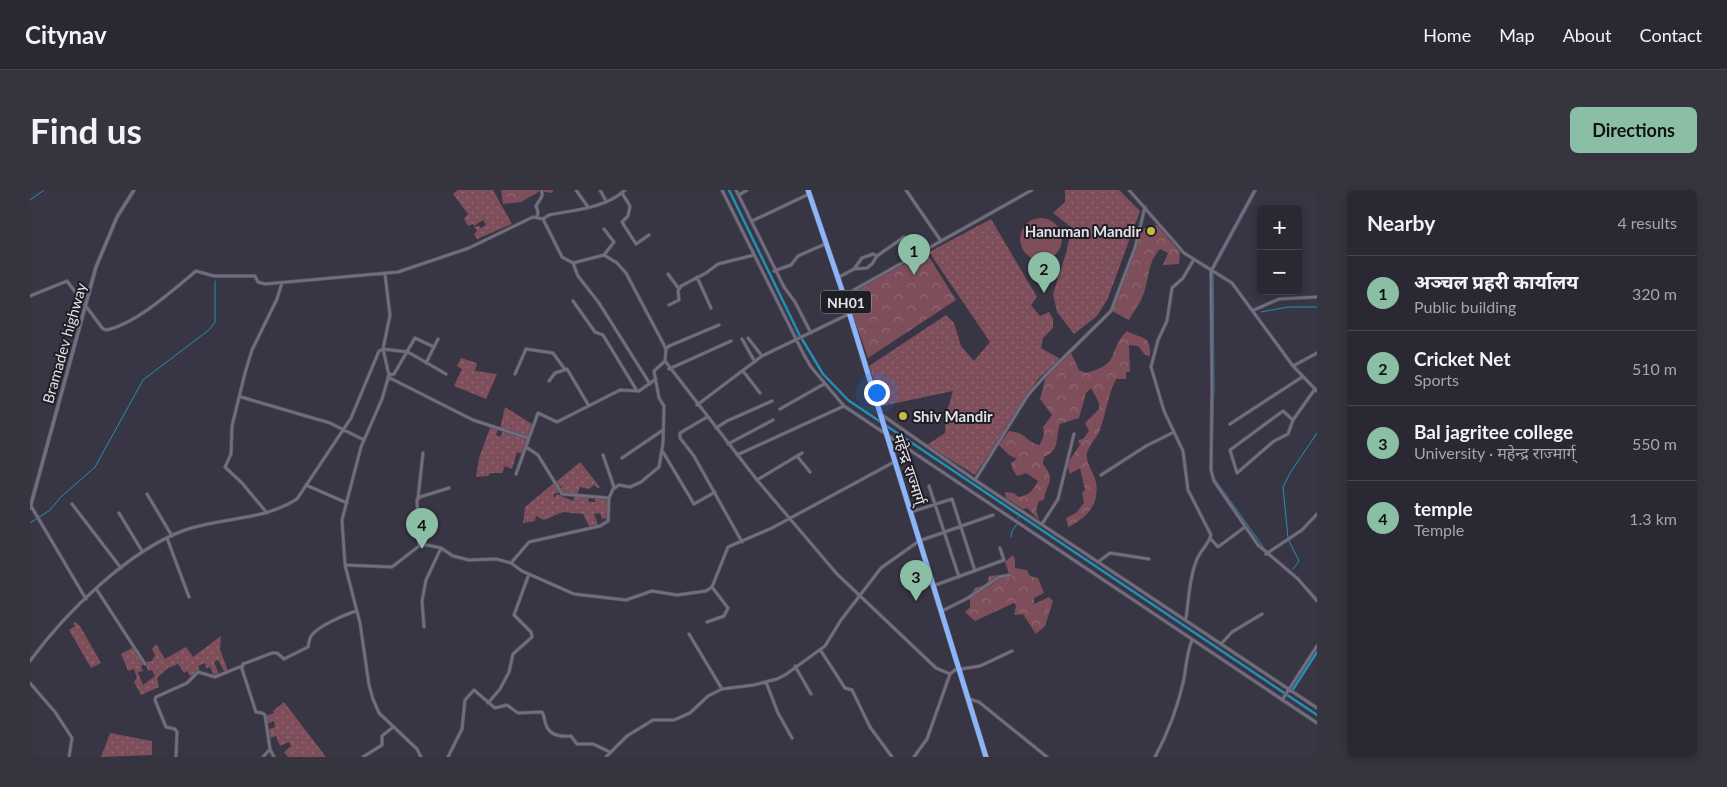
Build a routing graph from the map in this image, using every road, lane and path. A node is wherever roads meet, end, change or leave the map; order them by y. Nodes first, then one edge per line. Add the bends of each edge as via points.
1 (134, 190) edge
2 (542, 190) edge
3 (576, 190) edge
4 (600, 190) edge
5 (722, 190) edge
6 (736, 190) edge
7 (747, 190) edge
8 (906, 190) edge
9 (1032, 190) edge
10 (1130, 190) edge
11 (1255, 190) edge
12 (624, 191) edge
13 (808, 192) edge
14 (739, 195) junction
15 (606, 201) junction
16 (588, 207) junction
17 (1146, 207) junction
18 (537, 218) junction
19 (543, 219) junction
20 (752, 221) junction
21 (604, 229) dead end
22 (649, 235) dead end
23 (904, 237) dead end
24 (941, 241) junction
25 (826, 243) junction
26 (604, 255) junction
27 (754, 255) junction
28 (877, 256) junction
29 (1193, 261) junction
30 (572, 263) junction
31 (854, 269) junction
32 (775, 270) junction
33 (1211, 271) junction
34 (385, 274) junction
35 (668, 274) dead end
36 (697, 277) junction
37 (838, 277) junction
38 (282, 283) junction
39 (679, 289) junction
40 (30, 296) edge
41 (844, 296) junction
42 (1317, 297) edge
43 (573, 301) dead end
44 (669, 304) dead end
45 (87, 306) junction
46 (711, 308) dead end
47 (1254, 310) junction
48 (850, 314) junction
49 (719, 325) dead end
50 (811, 333) junction
51 (748, 338) dead end
52 (798, 338) junction
53 (438, 339) dead end
54 (742, 339) dead end
55 (731, 341) dead end
56 (434, 347) junction
57 (383, 349) junction
58 (666, 350) junction
59 (408, 352) junction
60 (1317, 353) edge
61 (762, 356) junction
62 (665, 361) junction
63 (755, 362) junction
64 (426, 363) junction
65 (1293, 366) junction
66 (564, 368) junction
67 (669, 369) junction
68 (743, 371) junction
69 (446, 374) dead end
70 (516, 374) dead end
71 (389, 376) junction
72 (1302, 377) junction
73 (656, 379) junction
74 (549, 381) dead end
75 (650, 384) junction
76 (824, 384) junction
77 (1316, 390) edge
78 (637, 392) junction
79 (760, 393) dead end
80 (240, 397) junction
81 (772, 401) dead end
82 (697, 404) junction
83 (589, 406) junction
84 (844, 406) junction
85 (780, 409) dead end
86 (880, 414) junction
87 (707, 417) junction
88 (773, 420) dead end
89 (1293, 420) junction
90 (1230, 424) dead end
91 (716, 428) junction
92 (344, 429) junction
93 (663, 430) junction
94 (1174, 432) junction
95 (885, 433) junction
96 (1074, 434) dead end
97 (528, 438) junction
98 (364, 440) junction
99 (728, 444) junction
100 (525, 447) junction
101 (662, 451) junction
102 (423, 453) dead end
103 (802, 453) dead end
104 (603, 455) dead end
105 (737, 455) junction
106 (797, 456) junction
107 (622, 458) dead end
108 (896, 462) junction
109 (810, 472) dead end
110 (516, 474) dead end
111 (1101, 475) dead end
112 (757, 480) junction
113 (975, 480) junction
114 (306, 485) junction
115 (929, 486) dead end
116 (614, 487) junction
117 (449, 488) dead end
118 (715, 492) junction
119 (147, 494) dead end
120 (609, 498) junction
121 (418, 499) junction
122 (72, 504) dead end
123 (347, 504) junction
124 (936, 504) junction
125 (30, 506) edge
126 (912, 512) junction
127 (267, 513) junction
128 (119, 514) dead end
129 (1317, 514) edge
130 (993, 515) dead end
131 (789, 520) junction
132 (1042, 524) junction
133 (961, 526) junction
134 (1246, 527) junction
135 (944, 532) junction
136 (172, 536) junction
137 (167, 538) junction
138 (1210, 538) junction
139 (919, 541) junction
140 (742, 542) junction
141 (419, 546) junction
142 (441, 548) junction
143 (1000, 548) dead end
144 (142, 552) junction
145 (1268, 553) junction
146 (1149, 559) dead end
147 (1098, 562) junction
148 (511, 564) junction
149 (345, 565) junction
150 (121, 568) junction
151 (974, 571) junction
152 (529, 574) junction
153 (1010, 575) dead end
154 (959, 577) junction
155 (933, 586) junction
156 (712, 587) junction
157 (97, 590) junction
158 (189, 597) dead end
159 (859, 597) junction
160 (86, 599) junction
161 (1317, 601) edge
162 (356, 611) junction
163 (941, 611) junction
164 (1262, 614) dead end
165 (1186, 619) junction
166 (707, 622) dead end
167 (424, 627) dead end
168 (689, 634) dead end
169 (1192, 640) junction
170 (1221, 644) junction
171 (1317, 646) edge
172 (821, 650) junction
173 (1012, 651) dead end
174 (30, 661) edge
175 (145, 664) dead end
176 (242, 666) junction
177 (795, 666) junction
178 (958, 670) junction
179 (950, 674) junction
180 (766, 682) junction
181 (30, 683) edge
182 (722, 689) junction
183 (1288, 690) junction
184 (811, 694) dead end
185 (967, 698) junction
186 (1282, 698) junction
187 (488, 703) junction
188 (1317, 708) edge
189 (1317, 723) edge
190 (392, 728) junction
191 (792, 738) dead end
192 (270, 749) junction
193 (610, 752) junction
194 (69, 757) edge
195 (176, 757) edge
196 (263, 757) edge
197 (274, 757) edge
198 (363, 757) edge
199 (421, 757) edge
200 (448, 757) edge
201 (606, 757) edge
202 (892, 757) edge
203 (914, 757) edge
204 (986, 757) edge
205 (1047, 757) edge
206 (1155, 757) edge

1 - 45 street, Bramadev highway via 117,217 96,267
2 - 18 street via 536,206
3 - 16 street
4 - 15 street
5 - 27 street
6 - 14 street
7 - 14 street
8 - 24 street
9 - 24 street
10 - 17 street
11 - 33 street
12 - 15 street via 617,198
12 - 22 street via 630,206 628,216 622,222 636,244
13 - 20 street
13 - 25 highway, महेन्द्र राज्मार्ग् / NH01
14 - 20 street
15 - 16 street
16 - 19 street
17 - 29 street via 1175,245
17 - 113 street via 1135,248 1111,311 1028,395
18 - 19 street
18 - 34 street via 532,217 469,248
19 - 30 street via 562,257
20 - 32 street
21 - 26 street via 614,242
23 - 28 street
24 - 41 street
25 - 32 street via 798,256 791,265
25 - 37 highway, महेन्द्र राज्मार्ग् / NH01
26 - 30 street
26 - 58 street via 618,263 626,273
27 - 36 street via 718,264
27 - 52 street
28 - 31 street via 866,268
28 - 31 street via 862,258
29 - 33 street
29 - 94 street via 1172,288 1167,321 1151,367
30 - 75 street
31 - 37 street
32 - 50 street
33 - 47 street via 1232,283
33 - 134 street via 1211,470 1214,480
34 - 38 street via 378,272
34 - 57 street via 390,315
35 - 39 street
36 - 39 street
36 - 46 street
37 - 41 highway, महेन्द्र राज्मार्ग् / NH01
38 - 45 street via 265,284 258,282 255,276 214,276 196,271 165,297 107,330
38 - 80 street via 278,299 252,350
39 - 44 street via 679,300
40 - 45 street via 67,281
41 - 48 highway, महेन्द्र राज्मार्ग् / NH01
42 - 47 street via 1279,299
43 - 78 street via 594,332 603,335
45 - 125 street, Bramadev highway
47 - 65 street
48 - 50 street
48 - 86 highway, महेन्द्र राज्मार्ग् / NH01
49 - 58 street
50 - 52 street
51 - 61 street
52 - 61 street
52 - 76 street via 811,367
53 - 56 street
54 - 63 street
55 - 67 street
56 - 59 street via 415,338
56 - 64 street
57 - 59 street
57 - 71 street
57 - 92 street via 379,351
58 - 62 street
59 - 64 street
59 - 71 street via 394,374
60 - 65 street
61 - 63 street
62 - 67 street
62 - 73 street via 654,370
63 - 68 street
64 - 69 street
65 - 72 street
66 - 70 street via 553,353 526,349
66 - 74 street
66 - 83 street via 571,374
67 - 82 street
68 - 79 street
68 - 82 street
71 - 97 street via 473,420
71 - 98 street
72 - 77 street
72 - 90 street
73 - 75 street
73 - 93 street via 659,398 664,406
75 - 78 street
76 - 84 street
76 - 85 street
77 - 89 street
78 - 83 street via 620,390
80 - 92 street
80 - 127 street via 232,426 231,454 225,467
81 - 91 street
82 - 87 street
83 - 97 street via 557,422 538,413
84 - 95 street
84 - 105 street
86 - 95 highway, महेन्द्र राज्मार्ग् / NH01
86 - 113 street
87 - 91 street
87 - 118 street via 680,433 680,438
88 - 99 street
89 - 89 street via 1288,434 1274,441 1237,473 1230,450 1284,411
91 - 99 street
92 - 98 street
92 - 114 street
93 - 101 street
93 - 107 street
94 - 111 street
94 - 138 street via 1183,451 1188,490
95 - 108 highway, महेन्द्र राज्मार्ग् / NH01
95 - 169 street
96 - 132 street via 1058,499
97 - 100 street
98 - 123 street
99 - 105 street
100 - 110 street
100 - 120 street via 538,455 562,494
101 - 116 street via 659,467 651,476 630,487
101 - 118 street via 694,504
102 - 121 street
103 - 106 street
104 - 116 street
105 - 112 street
106 - 109 street
106 - 112 street
108 - 126 highway, महेन्द्र राज्मार्ग् / NH01
108 - 131 street
112 - 131 street
113 - 132 street
114 - 123 street
114 - 127 street via 297,499
115 - 124 street
116 - 120 street
117 - 121 street
118 - 140 street
119 - 136 street
120 - 148 street via 608,522 529,542
121 - 141 street
122 - 150 street
123 - 149 street via 342,520
124 - 126 street
124 - 133 street via 952,499
124 - 135 street
125 - 160 street
126 - 139 highway, महेन्द्र राज्मार्ग् / NH01
127 - 136 street via 186,530
128 - 144 street
129 - 145 street via 1302,530
130 - 133 street
131 - 140 street
131 - 159 street
132 - 147 street
133 - 135 street
133 - 151 street
134 - 138 street via 1218,547
134 - 145 street
135 - 139 street
135 - 154 street
136 - 137 street
137 - 144 street
137 - 158 street
138 - 165 street via 1197,558 1191,578
139 - 155 highway, महेन्द्र राज्मार्ग् / NH01
139 - 159 street via 881,568
140 - 156 street via 728,547
141 - 142 street
141 - 149 street via 392,567
142 - 148 street via 453,556 469,560 496,559
142 - 167 street via 426,580 422,601
143 - 151 street via 1004,560
144 - 150 street
145 - 161 street
146 - 147 street via 1110,553
147 - 165 street
148 - 152 street
149 - 162 street
150 - 157 street
151 - 154 street
152 - 156 street via 574,594 611,599 626,600 652,591 686,594
152 - 187 street via 514,615 532,637 513,654 509,672
153 - 163 street via 999,577
154 - 155 street
155 - 163 highway, महेन्द्र राज्मार्ग् / NH01
156 - 166 street via 728,608 724,616
157 - 160 street
157 - 175 street
159 - 172 street
159 - 179 street via 936,668
160 - 174 street
162 - 176 street via 313,634 306,649 284,659 277,653 262,655
162 - 190 street via 369,685 379,713
163 - 178 highway, महेन्द्र राज्मार्ग् / NH01
164 - 170 street via 1232,632
165 - 170 street
168 - 182 street
169 - 186 street
169 - 206 street via 1176,709
170 - 183 street
171 - 183 street
172 - 177 street
172 - 202 street via 845,688 852,690 870,727
173 - 178 street via 980,666
176 - 192 street via 256,712 265,715
176 - 195 street via 216,677 198,672 187,683 156,697 166,727 177,732
177 - 180 street via 777,679
177 - 184 street
178 - 179 street
178 - 185 highway, महेन्द्र राज्मार्ग् / NH01
179 - 203 street via 927,739
180 - 182 street
180 - 191 street
181 - 194 street via 72,738
182 - 193 street via 683,716 646,723
183 - 186 street
183 - 188 street
185 - 204 highway, महेन्द्र राज्मार्ग् / NH01
185 - 205 street via 979,702
186 - 189 street
187 - 193 street via 495,708 507,705 518,713 542,712 551,733 571,736 577,744 593,744
187 - 200 street via 474,690 468,695 463,706 462,729
190 - 198 street via 382,736 382,745
190 - 199 street
192 - 196 street
192 - 197 street
193 - 201 street

